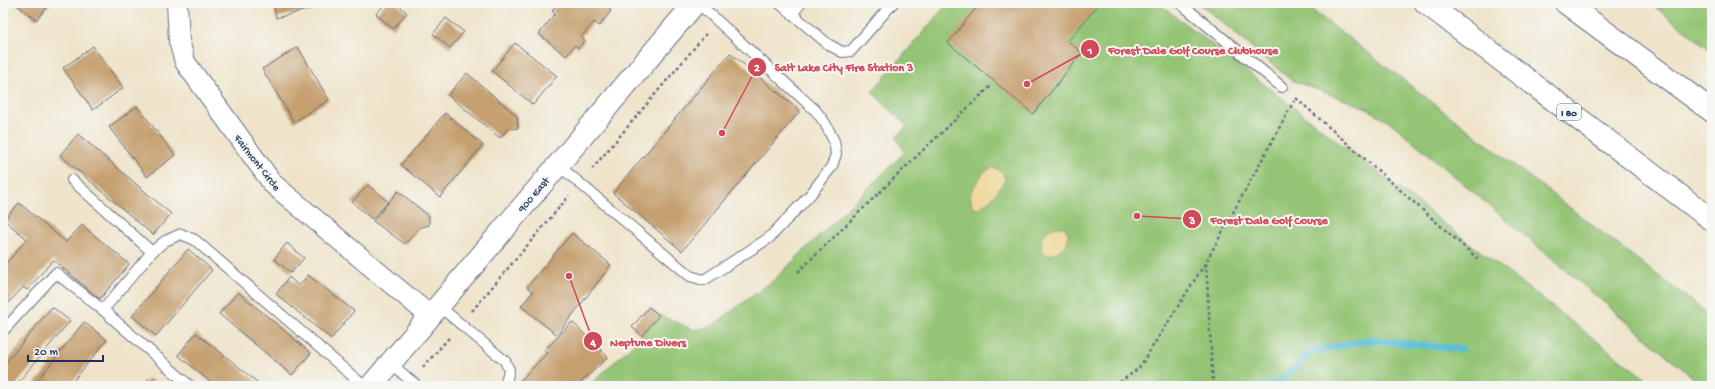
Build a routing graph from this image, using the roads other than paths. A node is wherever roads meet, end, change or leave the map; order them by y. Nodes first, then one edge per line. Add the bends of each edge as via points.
1 (177, 3) edge
2 (697, 3) edge
3 (779, 3) edge
4 (801, 3) edge
5 (893, 3) edge
6 (1180, 3) edge
7 (1426, 3) edge
8 (1566, 3) edge
9 (792, 14) junction
10 (1282, 87) dead end
11 (1712, 111) edge
12 (558, 165) junction
13 (72, 180) dead end
14 (1712, 220) edge
15 (152, 252) junction
16 (103, 310) junction
17 (434, 311) junction
18 (3, 331) edge
19 (390, 363) junction
20 (190, 386) edge
21 (364, 386) edge
22 (371, 386) edge
23 (417, 386) edge
24 (505, 386) edge

1 - 17 street, Fairmont Circle via 180,41 185,62 273,184
2 - 12 main road, 900 East
2 - 12 lane via 798,94 825,123 834,141 836,154 832,166 810,195 769,238 704,280 690,276
3 - 9 lane
4 - 9 lane
5 - 9 lane via 851,51 842,52 828,44
6 - 10 lane
7 - 14 main road, I 80
8 - 11 main road
12 - 17 main road, 900 East
13 - 15 lane
15 - 16 lane
15 - 21 lane via 165,240 181,234 195,240
16 - 18 lane via 56,273
16 - 20 lane
17 - 19 main road, 900 East
17 - 24 lane via 505,361 509,370
19 - 22 main road, 900 East
19 - 23 lane

